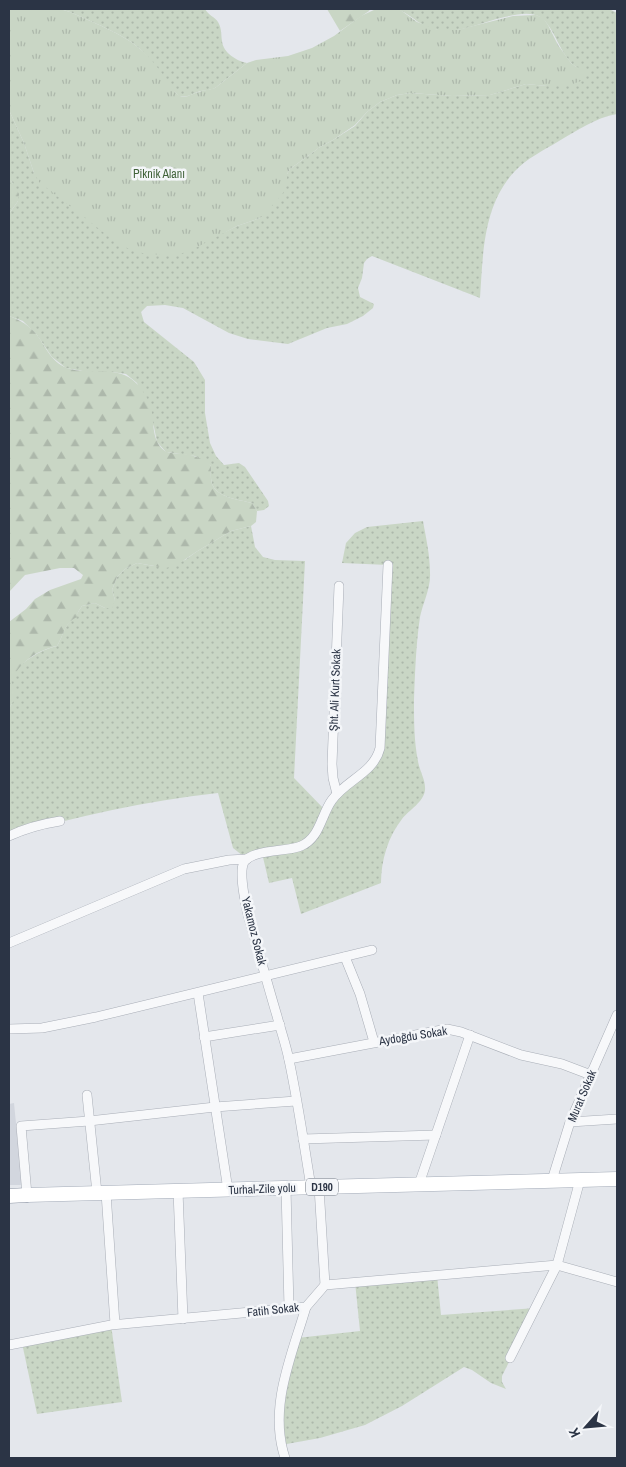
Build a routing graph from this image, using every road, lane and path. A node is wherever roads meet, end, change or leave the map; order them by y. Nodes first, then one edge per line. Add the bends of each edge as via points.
1 (388, 566) dead end
2 (339, 586) dead end
3 (337, 794) junction
4 (60, 821) dead end
5 (9, 836) edge
6 (247, 859) junction
7 (9, 943) edge
8 (372, 950) dead end
9 (345, 957) junction
10 (266, 976) junction
11 (198, 993) junction
12 (617, 1015) edge
13 (280, 1025) junction
14 (615, 1027) edge
15 (9, 1029) edge
16 (470, 1036) junction
17 (204, 1037) junction
18 (374, 1042) junction
19 (289, 1059) junction
20 (591, 1075) junction
21 (87, 1095) dead end
22 (296, 1101) junction
23 (215, 1107) junction
24 (617, 1119) edge
25 (89, 1121) junction
26 (570, 1122) junction
27 (436, 1134) junction
28 (303, 1139) junction
29 (617, 1179) edge
30 (552, 1180) junction
31 (580, 1180) junction
32 (419, 1184) junction
33 (315, 1187) junction
34 (286, 1188) junction
35 (228, 1190) junction
36 (178, 1191) junction
37 (101, 1193) junction
38 (27, 1195) junction
39 (9, 1196) edge
40 (557, 1265) junction
41 (617, 1282) edge
42 (325, 1285) junction
43 (306, 1307) junction
44 (289, 1308) junction
45 (183, 1319) junction
46 (115, 1324) junction
47 (9, 1345) edge
48 (510, 1358) dead end
49 (285, 1458) edge

1 - 3 street via 380,748 372,765
2 - 3 street, Şht. Ali Kurt Sokak via 332,764
3 - 6 street via 308,842
4 - 5 street via 33,826
6 - 7 street via 184,869
6 - 10 street, Yakamoz Sokak via 242,868 247,911
8 - 9 street
9 - 10 street
9 - 18 street
10 - 11 street
10 - 13 street, Yakamoz Sokak
11 - 15 street via 42,1028
11 - 17 street
12 - 14 street, Murat Sokak
13 - 17 street
13 - 19 street, Yakamoz Sokak
14 - 20 street, Murat Sokak
16 - 18 street, Aydoğdu Sokak via 447,1029
16 - 20 street, Aydoğdu Sokak
16 - 27 street
17 - 23 street
18 - 19 street, Aydoğdu Sokak
19 - 22 street, Yakamoz Sokak
20 - 26 street, Murat Sokak
21 - 25 street
22 - 23 street
22 - 28 street, Yakamoz Sokak
23 - 25 street
23 - 35 street
24 - 26 street
25 - 37 street
25 - 38 street via 21,1126
26 - 30 street, Murat Sokak
27 - 28 street
27 - 32 street
28 - 33 street, Yakamoz Sokak
29 - 31 main road, Turhal-Zile yolu / D190
30 - 31 main road, Turhal-Zile yolu / D190
30 - 32 main road, Turhal-Zile yolu / D190
31 - 40 street
32 - 33 main road, Turhal-Zile yolu / D190
33 - 34 main road, Turhal-Zile yolu / D190
33 - 42 street, Yakamoz Sokak
34 - 35 main road, Turhal-Zile yolu / D190
34 - 44 street
35 - 36 main road, Turhal-Zile yolu / D190
36 - 37 main road, Turhal-Zile yolu / D190
36 - 45 street
37 - 38 main road, Turhal-Zile yolu / D190
37 - 46 street
38 - 39 main road, D190
40 - 41 street
40 - 42 street
40 - 48 street
42 - 43 street, Fatih Sokak
43 - 44 street, Fatih Sokak
43 - 49 street via 279,1409 279,1431
44 - 45 street, Fatih Sokak
45 - 46 street, Fatih Sokak
46 - 47 street, Fatih Sokak

